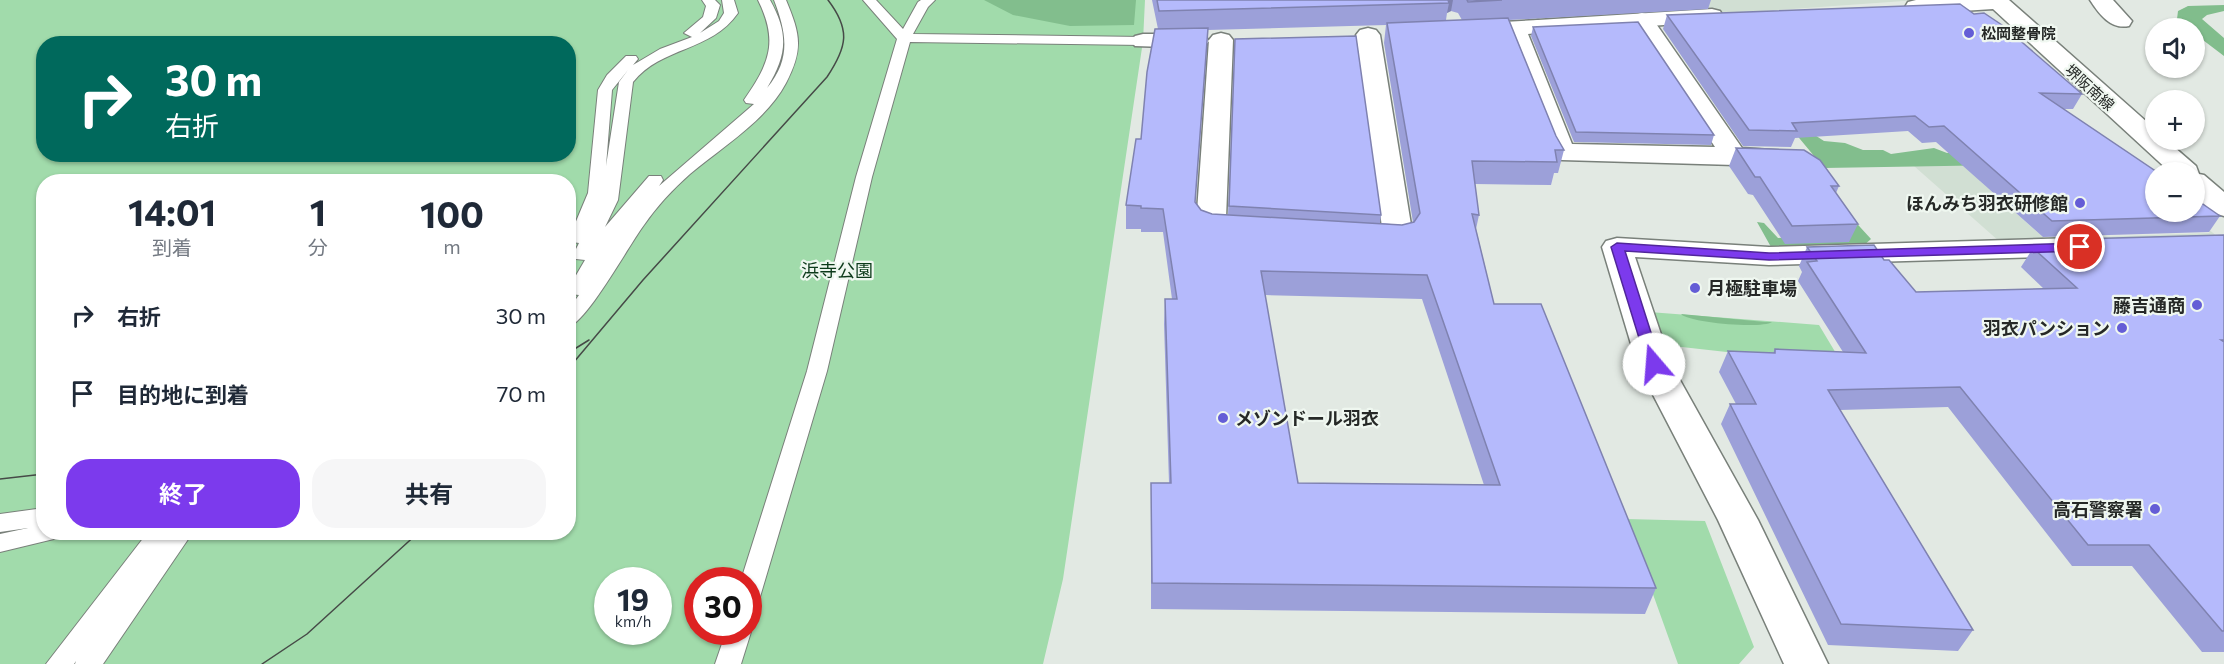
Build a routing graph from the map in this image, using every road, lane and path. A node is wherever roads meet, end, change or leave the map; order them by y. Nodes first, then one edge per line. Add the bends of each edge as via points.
1 (708, 0) edge
2 (728, 0) edge
3 (764, 0) edge
4 (780, 0) edge
5 (869, 0) edge
6 (929, 0) edge
7 (2102, 0) edge
8 (1998, 1) edge
9 (1893, 8) edge
10 (1738, 15) edge
11 (1642, 20) junction
12 (2121, 21) dead end
13 (1526, 27) junction
14 (1455, 30) edge
15 (1368, 35) dead end
16 (904, 38) junction
17 (1143, 41) joint
18 (1735, 157) junction
19 (1806, 158) edge
20 (2175, 162) edge
21 (2205, 190) edge
22 (2224, 207) edge
23 (1269, 230) edge
24 (1339, 234) edge
25 (576, 242) edge
26 (2104, 246) edge
27 (576, 266) edge
28 (576, 291) edge
29 (576, 312) edge
30 (36, 518) edge
31 (0, 524) edge
32 (36, 535) edge
33 (156, 540) edge
34 (176, 540) edge
35 (0, 543) edge
36 (757, 567) edge
37 (734, 645) edge
38 (59, 664) edge
39 (88, 664) edge
40 (728, 664) edge
41 (1806, 664) edge

1 - 25 lane via 713,12 707,22 629,61 604,90 596,193
2 - 27 lane via 731,13 720,27 653,57 626,82 610,200
3 - 28 lane via 774,15 778,47 763,85 749,103 675,161 634,202 610,232
4 - 29 lane via 788,16 792,50 789,65 774,92 642,213
5 - 16 lane
6 - 16 lane
7 - 12 street
8 - 9 street
8 - 20 street, 堺阪南線
10 - 11 street
11 - 13 street
11 - 18 street
13 - 14 street
13 - 18 street via 1562,152
15 - 24 street via 1398,237
16 - 17 lane
16 - 36 lane via 864,177 817,371
17 - 23 street via 1232,40 1211,226
18 - 19 street
21 - 22 street
26 - 41 street via 1769,256 1617,247 1654,364 1738,520
30 - 31 lane
32 - 35 lane
33 - 38 lane
34 - 39 lane
37 - 40 lane

